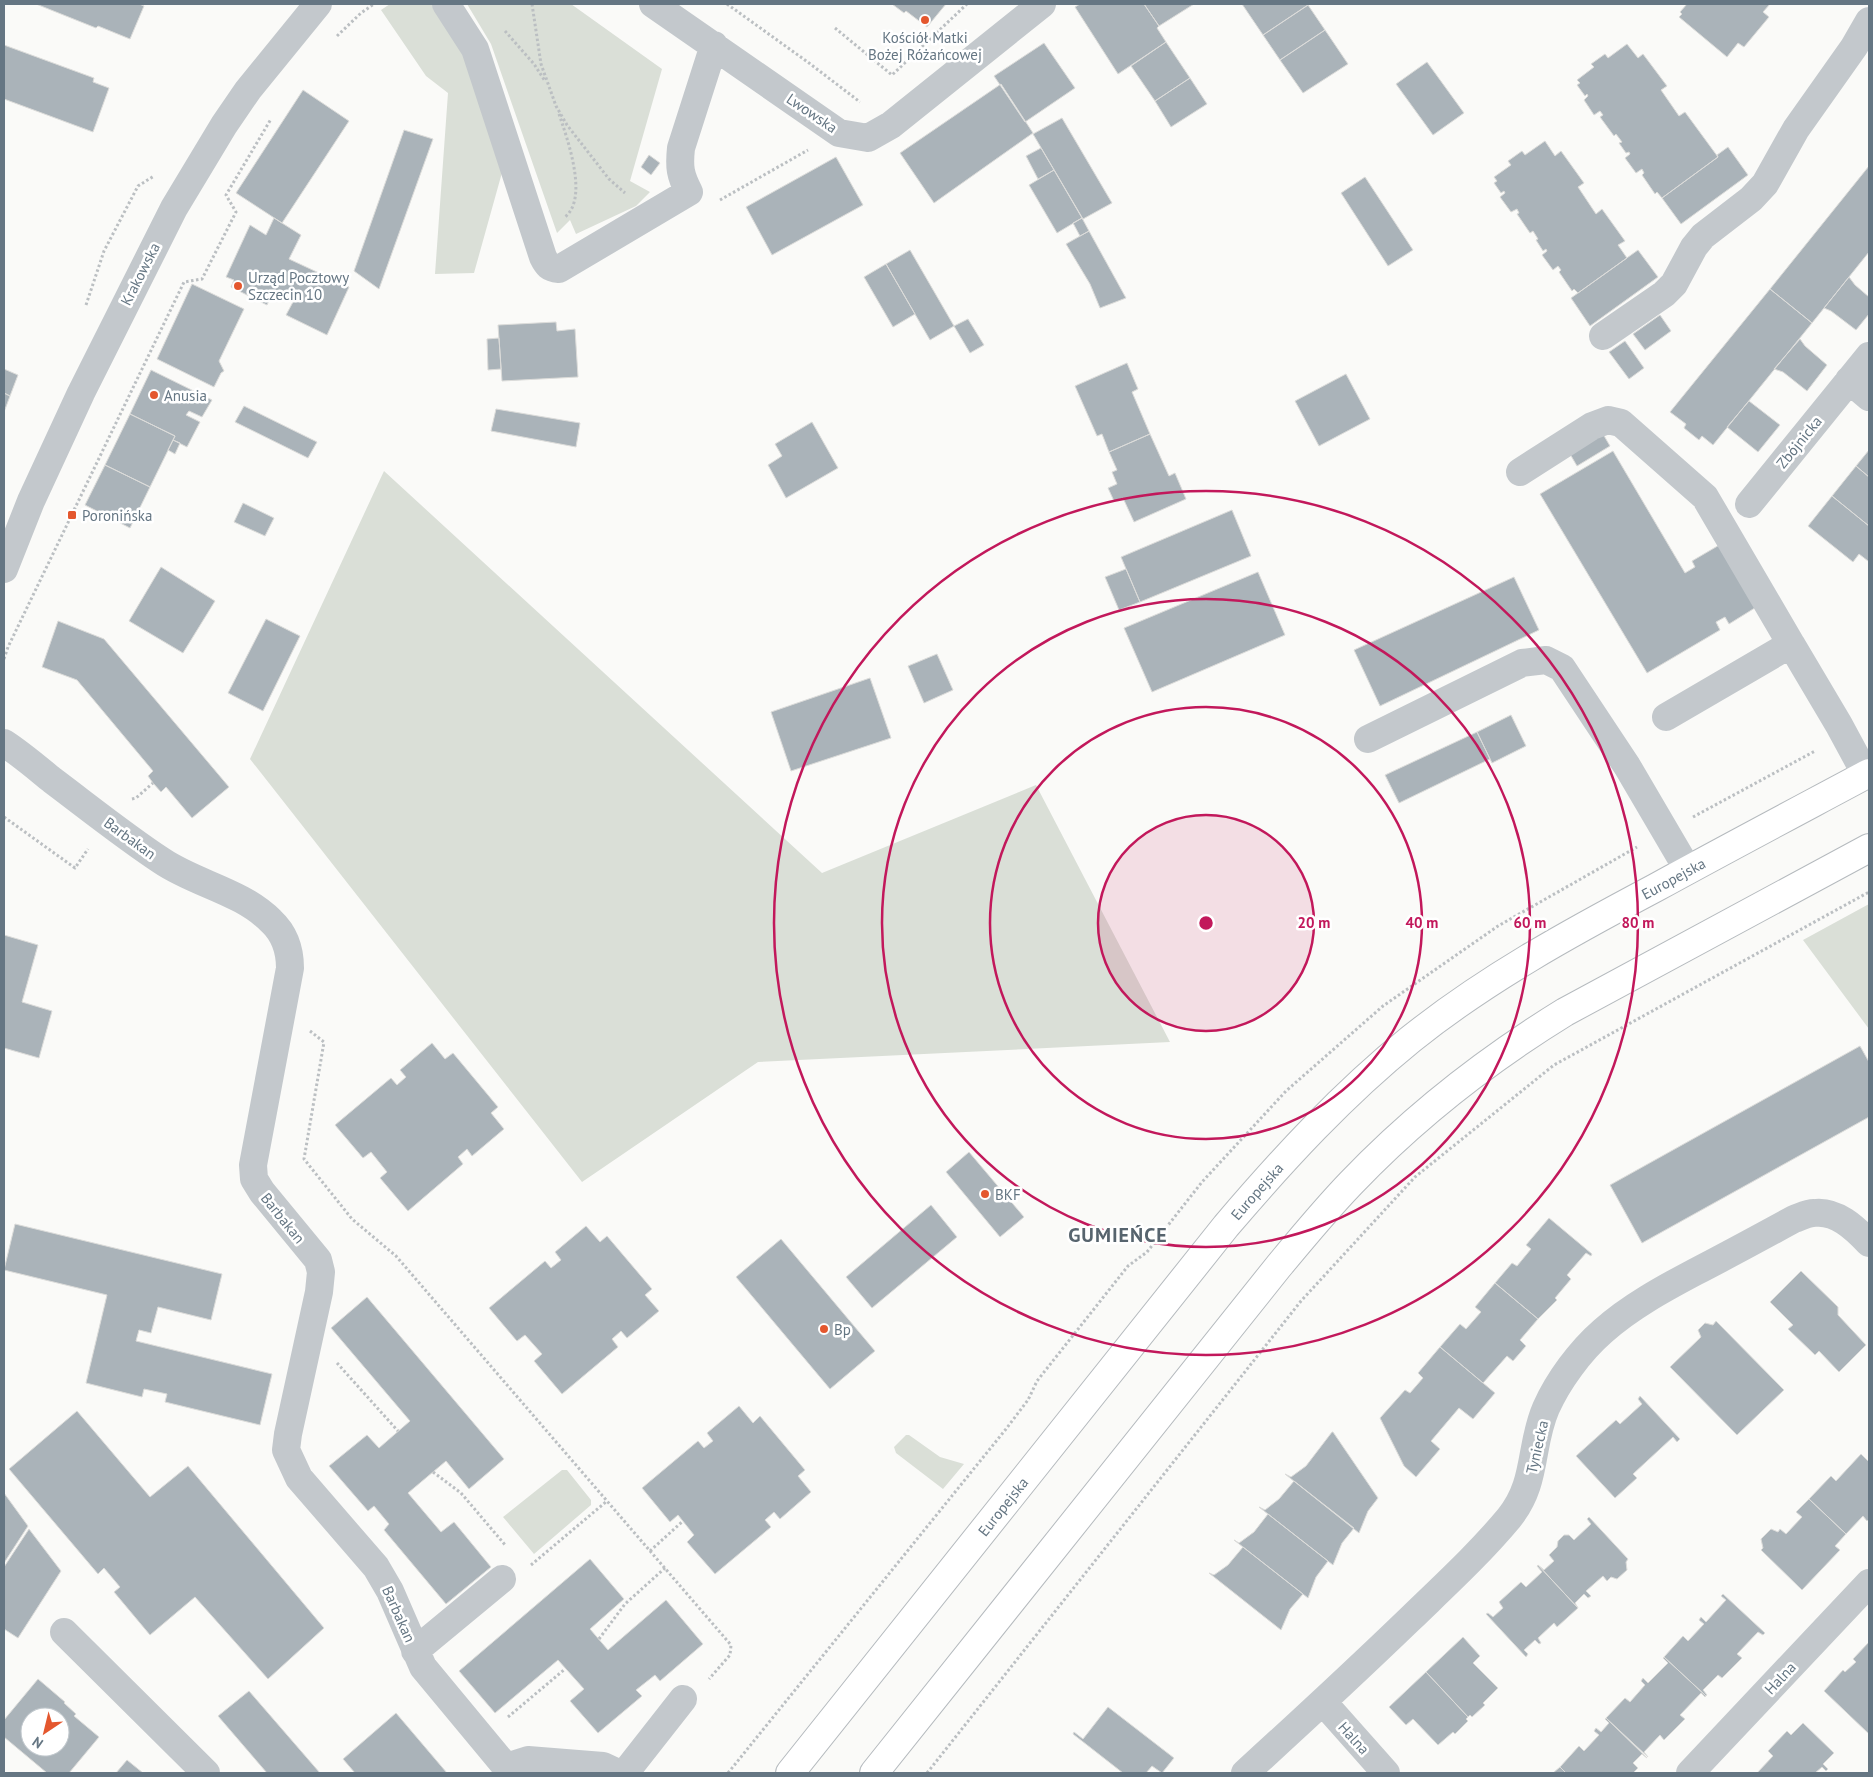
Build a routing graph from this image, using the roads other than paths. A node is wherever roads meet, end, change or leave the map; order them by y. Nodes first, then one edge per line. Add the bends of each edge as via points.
1 (318, 4) edge
2 (446, 4) edge
3 (652, 4) edge
4 (1042, 4) edge
5 (1869, 21) edge
6 (714, 45) junction
7 (1603, 336) dead end
8 (1869, 356) edge
9 (1859, 388) edge
10 (1520, 472) dead end
11 (1749, 504) dead end
12 (4, 569) edge
13 (1791, 644) junction
14 (1666, 717) dead end
15 (1368, 739) dead end
16 (4, 743) edge
17 (1868, 774) edge
18 (1869, 848) edge
19 (1688, 870) junction
20 (1869, 1243) edge
21 (502, 1579) dead end
22 (1869, 1583) edge
23 (64, 1632) dead end
24 (415, 1651) junction
25 (683, 1699) road end
26 (1323, 1702) junction
27 (509, 1770) edge
28 (206, 1773) edge
29 (618, 1773) edge
30 (625, 1773) edge
31 (790, 1773) edge
32 (874, 1773) edge
33 (1245, 1773) edge
34 (1386, 1773) edge
35 (1690, 1773) edge

1 - 12 street, Krakowska via 224,124 174,208 81,393 31,501
2 - 6 street via 475,48 546,264 558,269 689,192 681,176 681,148
3 - 6 street, Lwowska
4 - 6 street, Lwowska via 891,125 868,138 839,133
5 - 7 street via 1796,129 1765,184 1704,236 1694,247 1674,284 1664,294
8 - 9 street, Zbójnicka
9 - 11 street, Zbójnicka
10 - 13 street via 1592,426 1608,420 1621,423 1705,498
13 - 14 street
13 - 17 street
15 - 19 street via 1522,663 1546,660 1562,668 1614,745
16 - 24 street, Barbakan via 162,862 257,909 271,920 285,939 290,968 253,1165 254,1179 318,1260 321,1272 286,1450 298,1478 376,1567 390,1591
17 - 19 main road, Europejska
18 - 32 main road via 1522,1038 1444,1097 1385,1150 1351,1182 1289,1253
19 - 31 main road, Europejska via 1570,933 1463,1000 1392,1055 1330,1113 1226,1226
20 - 26 street, Tyniecka via 1857,1230 1830,1214 1814,1212 1794,1219 1651,1296 1603,1330 1560,1382 1546,1409 1537,1436 1530,1478 1510,1516 1449,1581
21 - 24 street
22 - 35 street, Halna
23 - 28 street
24 - 27 street, Barbakan via 441,1690
25 - 30 street
26 - 33 street, Tyniecka
26 - 34 street, Halna
27 - 29 street, Barbakan via 528,1760 604,1766

